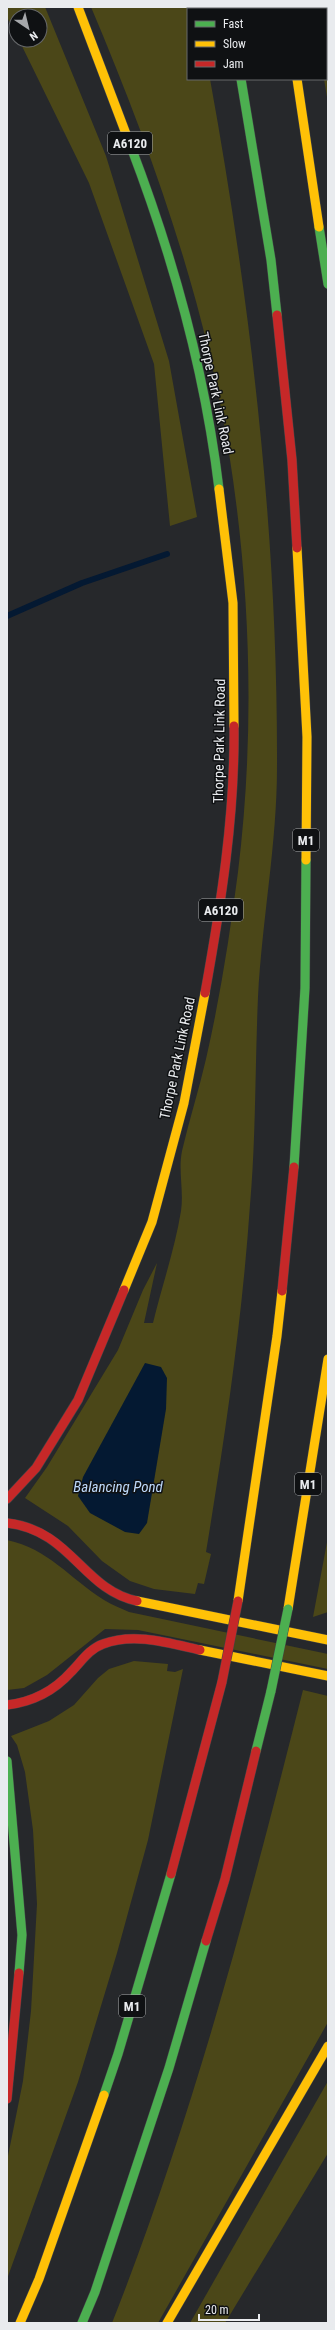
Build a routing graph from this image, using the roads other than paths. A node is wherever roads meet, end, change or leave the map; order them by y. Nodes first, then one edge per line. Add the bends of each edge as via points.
1 (78, 7) edge
2 (241, 80) edge
3 (297, 80) edge
4 (328, 284) edge
5 (328, 1359) edge
6 (7, 1499) edge
7 (7, 1523) edge
8 (328, 1640) edge
9 (328, 1676) edge
10 (7, 1705) edge
11 (7, 1761) edge
12 (328, 2046) edge
13 (7, 2099) edge
14 (20, 2323) edge
15 (82, 2323) edge
16 (168, 2323) edge

1 - 6 highway, Thorpe Park Link Road / A6120 via 143,177 177,281 212,430 233,603 235,778 220,916 184,1103 152,1222 78,1400 36,1468
2 - 14 highway, M1, bridge via 271,260 292,460 307,737 306,988 295,1162 277,1336 238,1601 222,1682 174,1864 118,2054 39,2280
3 - 4 highway
5 - 15 highway, M1, bridge via 288,1610 225,1879 169,2068 95,2292
7 - 8 highway via 32,1528 51,1538 108,1589 126,1599
9 - 10 highway via 148,1639 120,1639 90,1652 67,1677 42,1695
11 - 13 highway via 22,1935
12 - 16 highway

